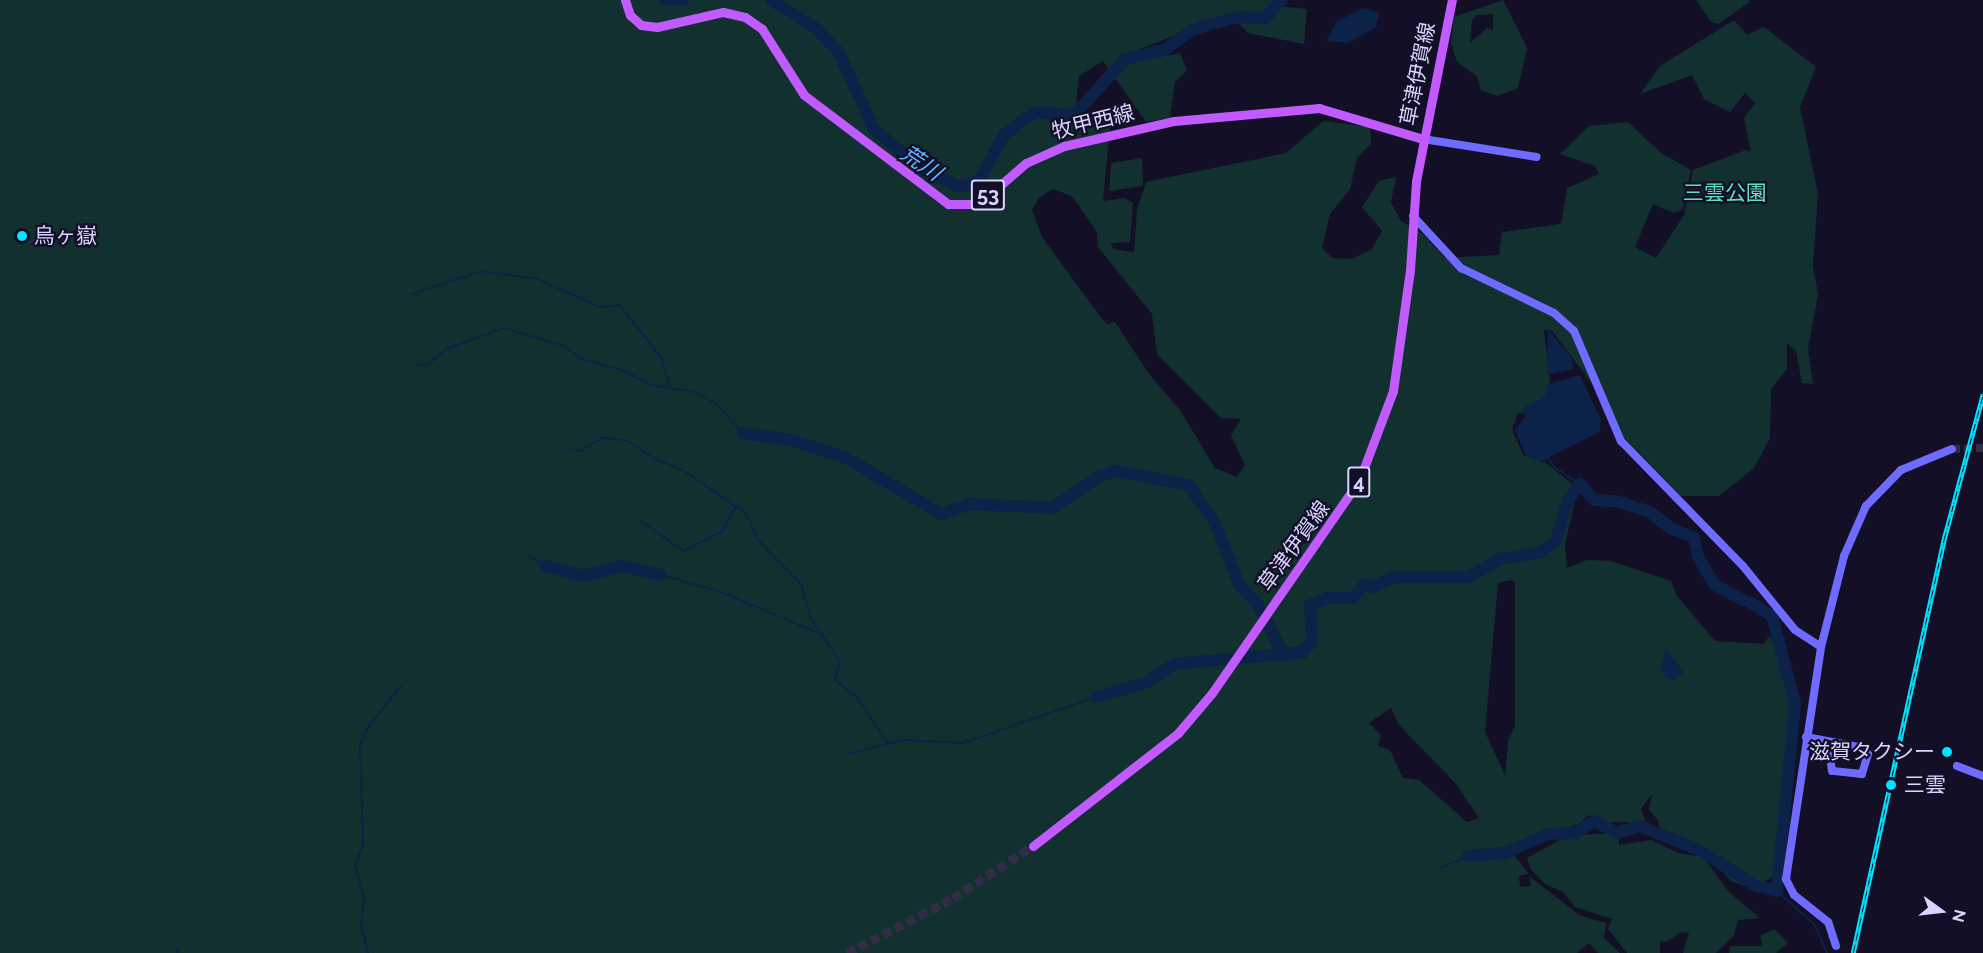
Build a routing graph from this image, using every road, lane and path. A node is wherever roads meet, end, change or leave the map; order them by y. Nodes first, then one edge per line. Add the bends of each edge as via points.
1 (625, 0) edge
2 (1452, 0) edge
3 (1423, 140) junction
4 (1537, 157) dead end
5 (1413, 216) junction
6 (1952, 449) tunnel mouth
7 (1821, 647) junction
8 (1806, 737) junction
9 (1822, 742) junction
10 (1849, 745) junction
11 (1831, 754) junction
12 (1957, 766) dead end
13 (1983, 777) edge
14 (1033, 846) tunnel mouth
15 (1836, 946) dead end

1 - 3 main road, 牧甲西線 / 53 via 630,15 641,25 657,27 723,12 745,17 762,29 804,96 948,204 970,204 989,195 1026,163 1064,146 1174,121 1319,108
2 - 3 main road, 草津伊賀線 / 4
3 - 4 street
3 - 5 main road, 草津伊賀線 / 4
5 - 7 street via 1461,268 1554,313 1574,331 1621,441 1743,566 1795,630
5 - 14 main road, 草津伊賀線 / 4 via 1393,391 1374,452 1345,506 1178,733
6 - 7 street via 1901,470 1866,506 1844,556
7 - 8 street
8 - 9 street
8 - 15 street via 1786,879 1794,895 1828,922
9 - 10 street
9 - 11 street
10 - 11 street
10 - 11 street via 1864,748 1868,754 1864,771 1858,777 1832,771
12 - 13 street

